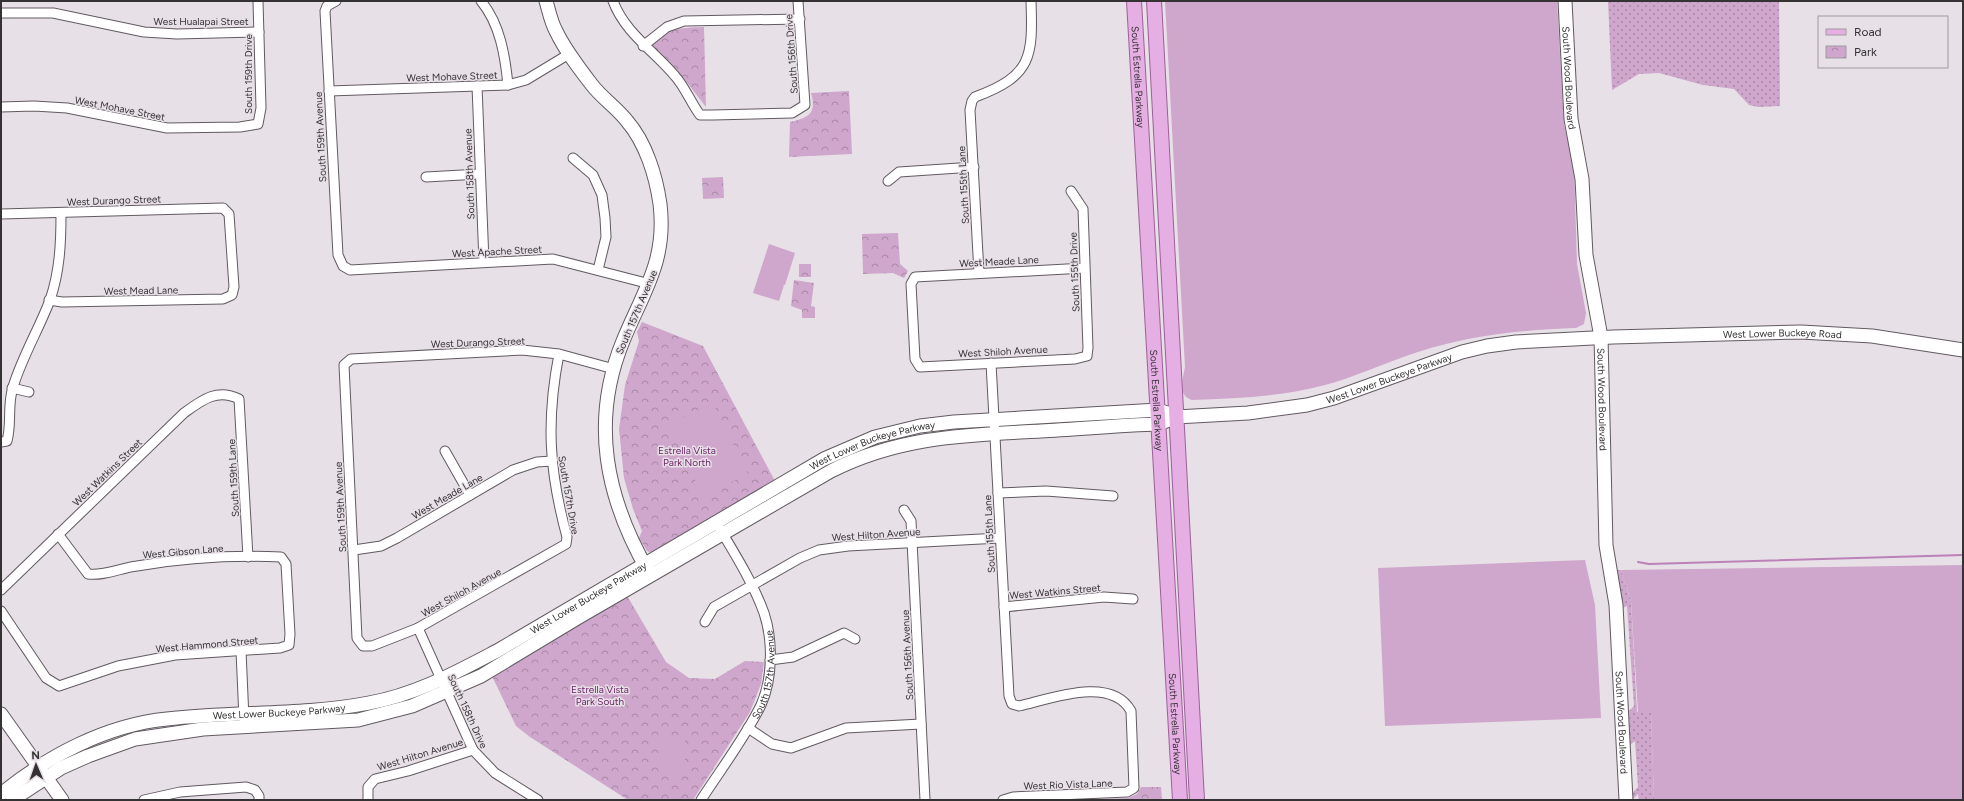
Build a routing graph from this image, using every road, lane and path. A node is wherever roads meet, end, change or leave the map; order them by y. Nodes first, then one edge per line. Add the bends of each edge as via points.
1 (258, 1) edge
2 (481, 1) edge
3 (546, 1) edge
4 (613, 1) edge
5 (798, 1) edge
6 (1030, 1) edge
7 (1134, 1) edge
8 (1154, 1) edge
9 (1564, 1) edge
10 (332, 3) edge
11 (1, 13) edge
12 (800, 19) junction
13 (259, 32) junction
14 (643, 46) junction
15 (569, 54) junction
16 (508, 85) junction
17 (477, 86) junction
18 (329, 91) junction
19 (1, 107) edge
20 (258, 124) joint
21 (573, 158) dead end
22 (974, 167) junction
23 (480, 174) junction
24 (426, 177) dead end
25 (888, 181) dead end
26 (1071, 191) dead end
27 (61, 212) junction
28 (1, 214) edge
29 (484, 262) junction
30 (343, 266) joint
31 (1085, 268) junction
32 (598, 270) junction
33 (979, 273) junction
34 (650, 284) junction
35 (232, 295) joint
36 (50, 300) junction
37 (1601, 337) junction
38 (1963, 350) edge
39 (559, 354) junction
40 (1087, 356) joint
41 (990, 363) junction
42 (344, 365) joint
43 (920, 367) joint
44 (614, 369) junction
45 (12, 388) junction
46 (29, 392) dead end
47 (239, 399) joint
48 (1158, 410) junction
49 (1176, 417) junction
50 (994, 420) junction
51 (1159, 424) junction
52 (994, 433) junction
53 (4, 442) edge
54 (445, 451) dead end
55 (552, 461) junction
56 (998, 493) junction
57 (470, 495) junction
58 (1113, 496) dead end
59 (904, 510) dead end
60 (716, 522) junction
61 (58, 534) junction
62 (723, 534) junction
63 (1000, 538) junction
64 (912, 542) junction
65 (566, 544) joint
66 (354, 550) junction
67 (248, 557) junction
68 (644, 564) junction
69 (651, 576) junction
70 (751, 586) junction
71 (1, 590) edge
72 (1133, 599) dead end
73 (1004, 607) junction
74 (1, 611) edge
75 (705, 622) dead end
76 (418, 628) junction
77 (855, 639) dead end
78 (289, 645) joint
79 (363, 646) joint
80 (241, 651) junction
81 (770, 660) junction
82 (445, 686) junction
83 (244, 713) junction
84 (1, 714) edge
85 (921, 724) junction
86 (244, 727) junction
87 (748, 728) junction
88 (472, 750) junction
89 (38, 766) junction
90 (46, 778) junction
91 (1134, 788) joint
92 (1, 794) edge
93 (1013, 798) edge
94 (704, 799) edge
95 (12, 800) edge
96 (62, 800) edge
97 (144, 800) edge
98 (259, 800) edge
99 (368, 800) edge
100 (538, 800) edge
101 (925, 800) edge
102 (1003, 800) edge
103 (1180, 800) edge
104 (1197, 800) edge
105 (1626, 800) edge

1 - 13 street, South 159th Drive
2 - 16 street via 489,10 505,51
3 - 15 main road, South 157th Avenue via 555,30
4 - 14 street via 618,13
5 - 12 street, South 156th Drive
6 - 22 street, South 155th Lane via 1032,37 1024,67 1009,82 975,97 972,101 970,110
7 - 48 main road, South Estrella Parkway
8 - 49 main road, South Estrella Parkway
9 - 37 main road, South Wood Boulevard via 1571,119 1582,179 1586,255
10 - 18 street, South 159th Avenue via 325,11
11 - 13 street, West Hualapai Street via 53,13 144,32
12 - 14 street via 684,21 667,27
12 - 14 street, South 156th Drive via 805,105 792,113 700,115 676,77
13 - 20 street, South 159th Drive via 261,108
15 - 16 street, West Mohave Street via 526,80
15 - 34 main road, South 157th Avenue via 593,87 628,121 650,164 658,190 661,225 659,251
16 - 17 street, West Mohave Street
17 - 18 street, West Mohave Street
17 - 23 street, South 158th Avenue
18 - 30 street, South 159th Avenue via 338,255
19 - 20 street, West Mohave Street via 66,108 167,128 240,127
21 - 32 street via 593,175 602,195 606,237
22 - 25 street via 899,172
22 - 33 street, South 155th Lane
23 - 24 street
23 - 29 street, South 158th Avenue
26 - 31 street, South 155th Drive via 1083,209
27 - 28 street, West Durango Street
27 - 35 street, West Durango Street via 223,208 229,214
27 - 36 street via 58,271
29 - 30 street, West Apache Street via 350,270
29 - 32 street, West Apache Street via 553,259
31 - 33 street, West Meade Lane
31 - 40 street, South 155th Drive
32 - 34 street, West Apache Street
33 - 43 street, West Meade Lane via 915,277 911,284 915,359
34 - 44 main road, South 157th Avenue via 623,340
35 - 36 street, West Mead Lane via 223,298 62,302
36 - 45 street
37 - 38 main road, West Lower Buckeye Road via 1827,333 1872,336
37 - 49 main road, West Lower Buckeye Parkway via 1487,346 1434,361 1334,398 1306,405 1248,413
37 - 105 main road, South Wood Boulevard via 1606,545 1616,605
39 - 42 street, West Durango Street via 522,350 351,359
39 - 44 street, West Durango Street
39 - 55 street, South 157th Drive via 550,413
40 - 41 street, West Shiloh Avenue via 1075,359
41 - 43 street, West Shiloh Avenue
41 - 50 street, South 155th Lane
42 - 66 street, South 159th Avenue
44 - 68 main road, South 157th Avenue via 606,414 608,469 618,509
45 - 46 street
45 - 53 street via 9,407 10,431
47 - 61 street, West Watkins Street via 229,394 205,398 184,413
47 - 67 street, South 159th Lane
48 - 49 main road, West Lower Buckeye Parkway
48 - 50 main road, West Lower Buckeye Parkway
48 - 51 main road, South Estrella Parkway
49 - 51 main road, West Lower Buckeye Parkway
49 - 104 main road, South Estrella Parkway
50 - 52 street, South 155th Lane
50 - 60 main road, West Lower Buckeye Parkway via 920,426 875,437 824,459
51 - 52 main road, West Lower Buckeye Parkway
51 - 103 main road, South Estrella Parkway
52 - 56 street, South 155th Lane
52 - 62 main road, West Lower Buckeye Parkway via 924,440 881,450 850,462
54 - 57 street
55 - 57 street, West Meade Lane via 537,462 513,470
55 - 65 street, South 157th Drive via 557,499 567,537
56 - 58 street via 1046,491
56 - 63 street, South 155th Lane
57 - 66 street, West Meade Lane via 380,546
59 - 64 street, South 156th Avenue via 911,521
60 - 62 street, South 157th Avenue
60 - 68 main road, West Lower Buckeye Parkway
61 - 67 street, West Gibson Lane via 88,574 98,575 136,566 179,561
61 - 71 street, West Watkins Street
62 - 69 main road, West Lower Buckeye Parkway
62 - 70 street, South 157th Avenue
63 - 64 street, West Hilton Avenue
63 - 73 street, South 155th Lane
64 - 70 street, West Hilton Avenue via 819,550
64 - 85 street, South 156th Avenue
65 - 76 street, West Shiloh Avenue
66 - 79 street, South 159th Avenue via 357,638
67 - 78 street, West Gibson Lane via 281,557 286,564
68 - 69 main road, South 157th Avenue
68 - 82 main road, West Lower Buckeye Parkway via 497,651
69 - 82 main road, West Lower Buckeye Parkway via 481,676
70 - 75 street, West Hilton Avenue via 714,607
70 - 81 street, South 157th Avenue via 764,612
72 - 73 street, West Watkins Street via 1093,598
73 - 91 street, South 155th Lane via 1009,696 1012,704 1019,706 1091,691 1112,695 1127,704 1131,711
74 - 80 street, West Hammond Street via 46,678 59,686 125,665 175,656
76 - 79 street, West Shiloh Avenue via 372,646
76 - 82 street, South 158th Drive
77 - 81 street via 844,633 793,657
78 - 80 street, West Hammond Street
80 - 83 street
81 - 87 street, South 157th Avenue via 764,696
82 - 83 main road, West Lower Buckeye Parkway via 335,708
82 - 86 main road, West Lower Buckeye Parkway via 412,706 358,720
82 - 88 street, South 158th Drive
83 - 86 street
83 - 89 main road, West Lower Buckeye Parkway via 144,722 78,745
84 - 89 main road
85 - 87 street via 846,728 791,748 772,744
85 - 101 street, South 156th Avenue
86 - 90 main road, West Lower Buckeye Parkway via 196,730 135,739 88,756
87 - 94 street, South 157th Avenue
88 - 99 street, West Hilton Avenue via 374,780 368,787
88 - 100 street, South 158th Drive via 495,773
89 - 90 main road
89 - 92 main road, West Lower Buckeye Parkway
90 - 95 main road, West Lower Buckeye Parkway
90 - 96 main road
91 - 93 street, West Rio Vista Lane via 1127,792
93 - 102 street, West Rio Vista Lane
97 - 98 street via 203,790 246,787 255,790

